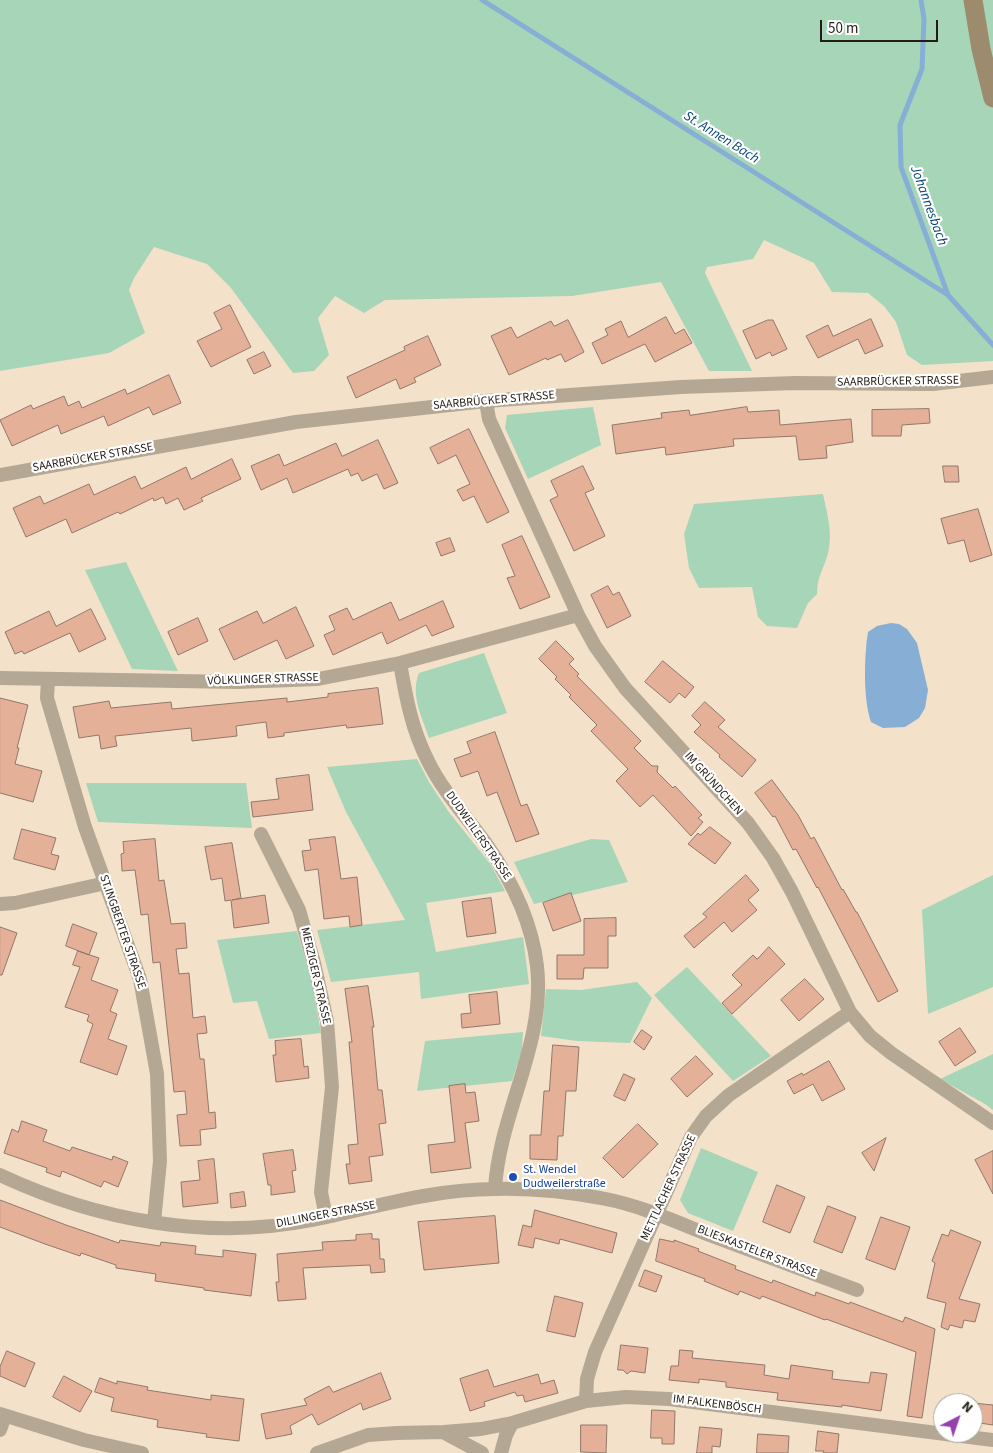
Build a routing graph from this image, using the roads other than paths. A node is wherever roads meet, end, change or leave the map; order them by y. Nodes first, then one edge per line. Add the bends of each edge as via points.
1 (973, 0) edge
2 (993, 98) edge
3 (992, 377) edge
4 (486, 401) junction
5 (0, 476) edge
6 (578, 615) junction
7 (400, 663) junction
8 (0, 678) edge
9 (48, 680) junction
10 (261, 834) dead end
11 (106, 883) junction
12 (0, 904) edge
13 (850, 1012) junction
14 (993, 1123) edge
15 (0, 1176) edge
16 (495, 1188) junction
17 (656, 1215) junction
18 (326, 1217) junction
19 (154, 1222) junction
20 (857, 1290) dead end
21 (586, 1401) junction
22 (3, 1415) edge
23 (512, 1423) junction
24 (0, 1430) edge
25 (444, 1432) junction
26 (993, 1440) edge
27 (142, 1453) edge
28 (317, 1453) edge
29 (482, 1453) edge
30 (501, 1453) edge

1 - 2 main road
3 - 4 street, SAARBRÜCKER STRASSE via 933,384 795,383 681,387
4 - 5 street, SAARBRÜCKER STRASSE via 296,422
4 - 6 street, IM GRÜNDCHEN via 489,419
6 - 7 street, VÖLKLINGER STRASSE
6 - 13 street, IM GRÜNDCHEN via 625,688 748,823 773,858
7 - 9 street, VÖLKLINGER STRASSE via 318,679 237,682
7 - 16 street, DUDWEILERSTRASSE via 411,718 428,762 512,885 529,926 537,967 532,1039 505,1129 496,1166
8 - 9 street, VÖLKLINGER STRASSE
9 - 11 street, ST.INGBERTER STRASSE via 47,698 85,828
10 - 18 street, MERZIGER STRASSE via 299,910 327,1021 332,1087 321,1192
11 - 12 street
11 - 19 street, ST.INGBERTER STRASSE via 140,979 157,1074 160,1160
13 - 14 street, IM GRÜNDCHEN via 891,1054
13 - 17 street, METTLACHER STRASSE via 729,1095 706,1116 691,1137
15 - 19 street, DILLINGER STRASSE via 70,1203
16 - 17 street, DILLINGER STRASSE via 606,1199
16 - 18 street, DILLINGER STRASSE via 403,1200
17 - 20 street, BLIESKASTELER STRASSE
17 - 21 street, METTLACHER STRASSE via 595,1352 586,1379
18 - 19 street, DILLINGER STRASSE via 232,1229
21 - 23 street, IM FALKENBÖSCH
21 - 26 street, IM FALKENBÖSCH via 626,1396 669,1399
22 - 24 street
22 - 27 street via 84,1440
23 - 25 street, IM FALKENBÖSCH
23 - 30 street
25 - 28 street, IM FALKENBÖSCH via 368,1435
25 - 29 street

